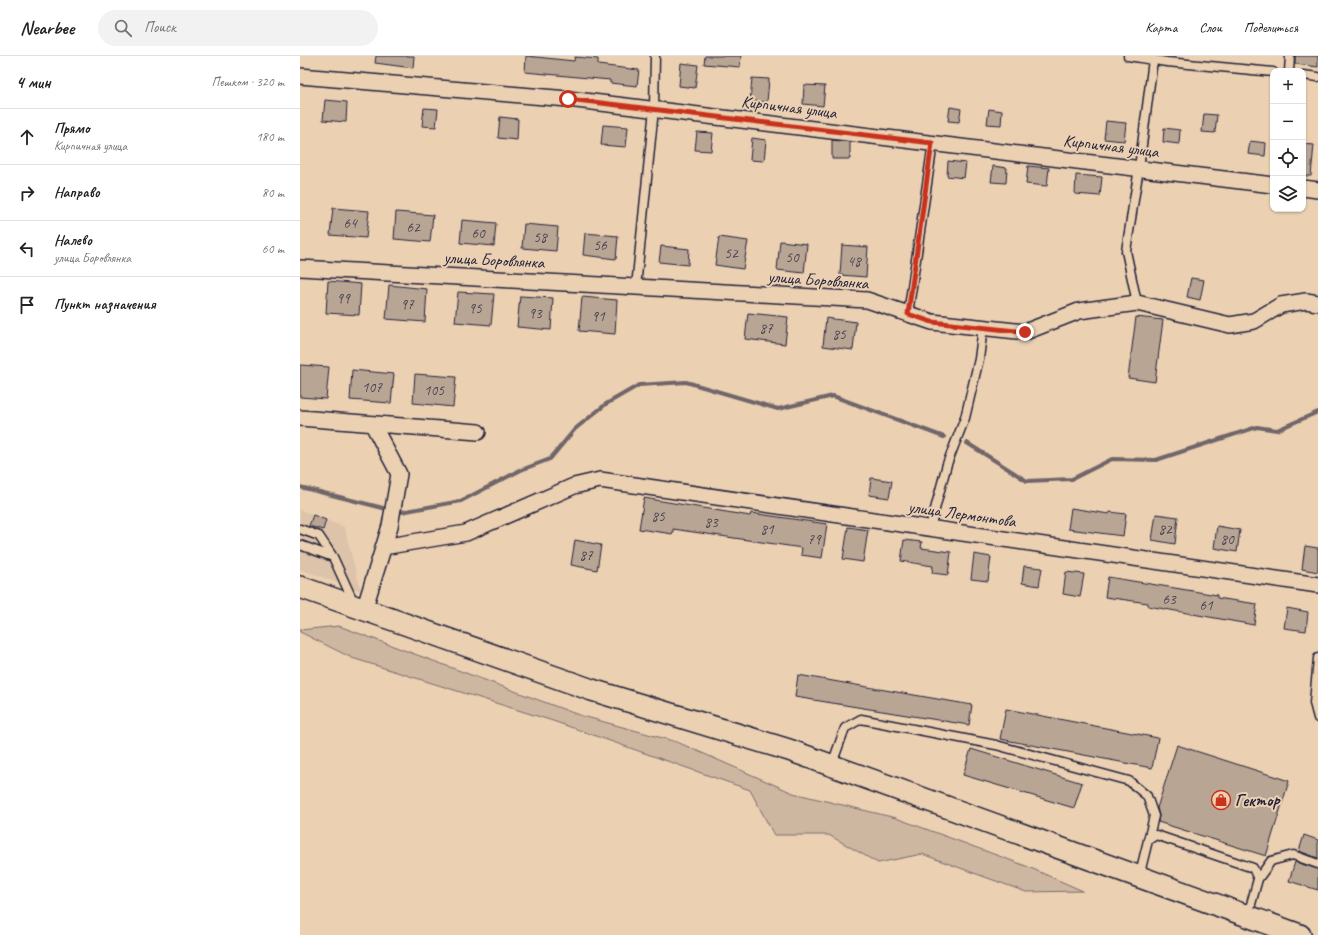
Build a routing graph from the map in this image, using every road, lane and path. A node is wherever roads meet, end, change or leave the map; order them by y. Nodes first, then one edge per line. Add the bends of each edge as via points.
1 (655, 56) edge
2 (1128, 56) edge
3 (1290, 56) edge
4 (1140, 57) edge
5 (1153, 60) junction
6 (1289, 68) edge
7 (1270, 72) edge
8 (1306, 75) edge
9 (300, 76) edge
10 (1318, 77) edge
11 (654, 109) junction
12 (932, 143) junction
13 (1139, 168) junction
14 (1270, 185) edge
15 (1306, 188) edge
16 (1318, 190) edge
17 (300, 268) edge
18 (636, 287) junction
19 (1137, 303) junction
20 (1318, 303) edge
21 (908, 314) junction
22 (983, 327) junction
23 (300, 418) edge
24 (373, 425) junction
25 (478, 432) dead end
26 (930, 528) junction
27 (300, 529) edge
28 (300, 545) edge
29 (383, 547) junction
30 (333, 557) junction
31 (1318, 585) edge
32 (300, 587) edge
33 (360, 608) junction
34 (1318, 658) edge
35 (1318, 718) edge
36 (832, 765) junction
37 (1148, 840) junction
38 (1318, 864) edge
39 (1139, 877) junction
40 (1258, 879) junction
41 (1248, 916) junction
42 (1300, 935) edge

1 - 11 lane
2 - 4 lane
3 - 6 lane
4 - 5 lane
5 - 7 lane
5 - 13 lane
8 - 10 lane
9 - 11 street, Кирпичная улица
11 - 12 street, Кирпичная улица
11 - 18 lane
12 - 13 street, Кирпичная улица
12 - 21 lane
13 - 14 street, Кирпичная улица
13 - 19 lane via 1126,251
15 - 16 street
17 - 18 street, улица Боровлянка
18 - 21 street, улица Боровлянка via 867,300
19 - 20 street, улица Боровлянка via 1230,325 1254,321 1281,305 1306,301
19 - 22 street, улица Боровлянка via 1079,311 1025,332
21 - 22 street, улица Боровлянка via 932,322
22 - 26 lane via 979,359 965,418 947,464
23 - 24 street
24 - 25 street
24 - 29 street via 399,474 390,526
26 - 29 street, улица Лермонтова via 600,480 574,486 466,533
26 - 31 street, улица Лермонтова
27 - 30 lane via 319,536
28 - 30 lane
29 - 33 street
30 - 33 lane
32 - 33 main road
33 - 36 main road via 592,690
34 - 35 lane via 1314,703
36 - 37 lane via 845,728 861,719 996,745 1129,781 1147,796 1154,816
36 - 39 main road
37 - 39 lane
37 - 40 lane via 1156,835 1253,868
38 - 40 lane via 1293,855 1271,861
39 - 41 main road
40 - 41 lane
41 - 42 main road

